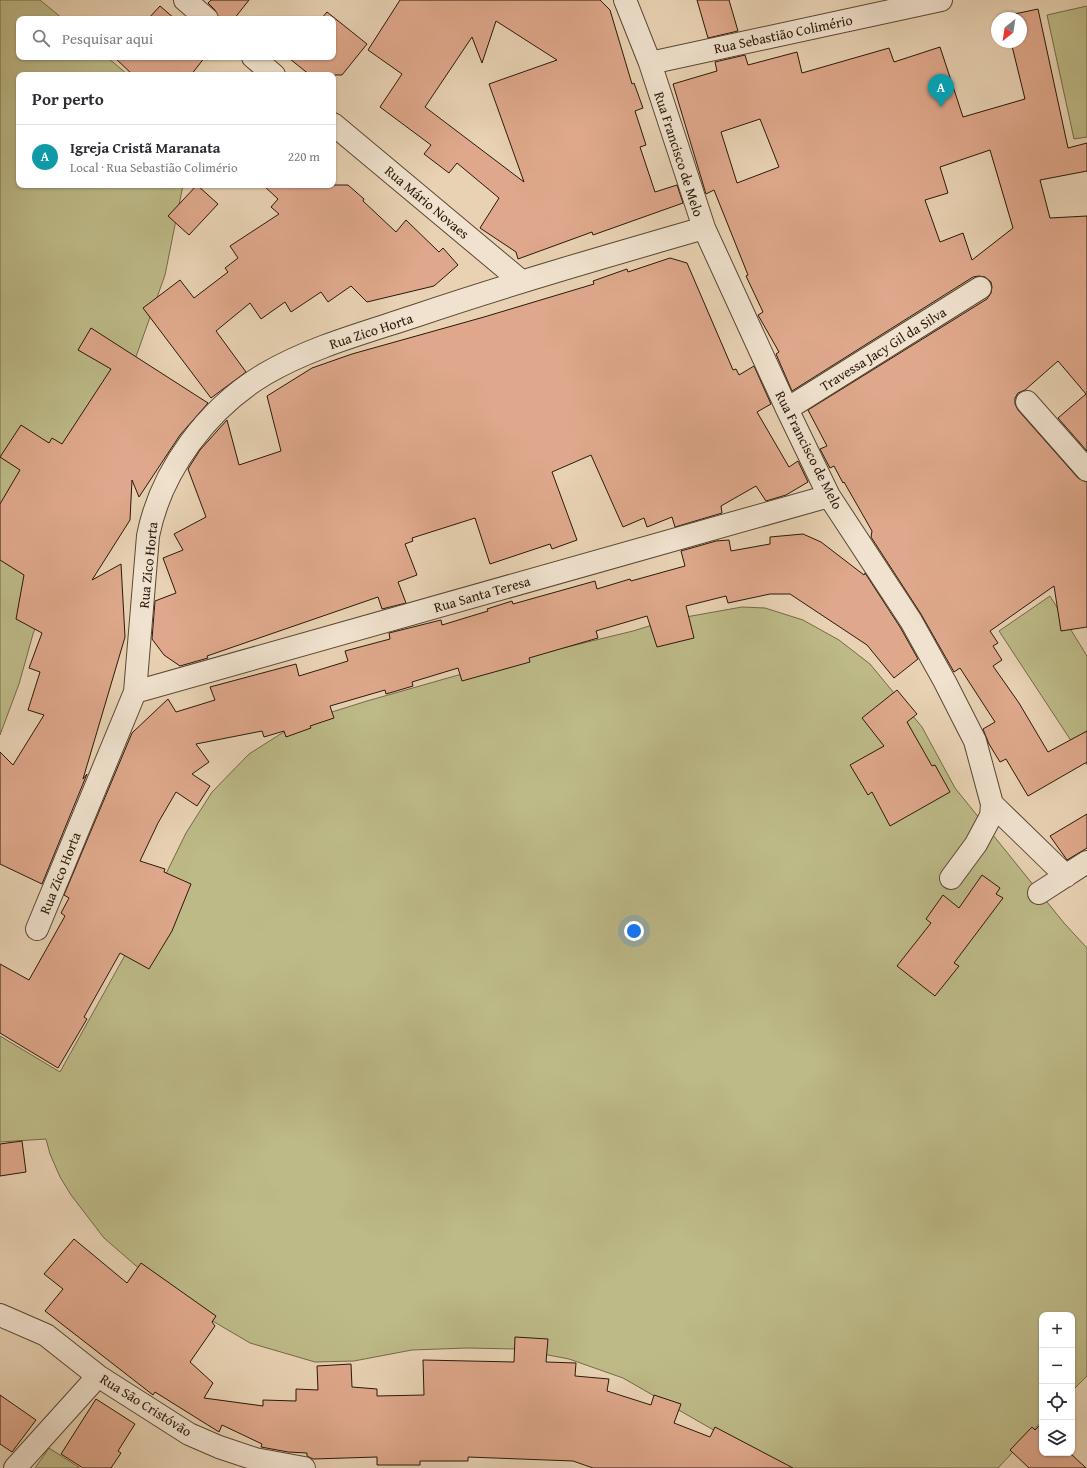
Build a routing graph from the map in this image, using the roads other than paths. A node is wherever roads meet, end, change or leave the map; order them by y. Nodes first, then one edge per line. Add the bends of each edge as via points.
1 (184, 0) edge
2 (625, 0) edge
3 (941, 0) edge
4 (203, 16) edge
5 (256, 60) edge
6 (650, 63) junction
7 (270, 72) edge
8 (336, 127) edge
9 (704, 228) junction
10 (521, 281) junction
11 (980, 288) dead end
12 (1028, 402) dead end
13 (787, 409) junction
14 (1087, 470) edge
15 (829, 496) junction
16 (135, 692) junction
17 (992, 804) junction
18 (1087, 862) edge
19 (1066, 876) junction
20 (951, 878) dead end
21 (1039, 893) dead end
22 (37, 929) dead end
23 (0, 1315) edge
24 (98, 1376) junction
25 (15, 1468) edge
26 (304, 1468) edge

1 - 4 street
2 - 6 street, Rua Francisco de Melo
3 - 6 street, Rua Sebastião Colimério
5 - 7 street
6 - 9 street, Rua Francisco de Melo
8 - 10 street, Rua Mário Novaes
9 - 10 street, Rua Zico Horta
9 - 13 street, Rua Francisco de Melo
10 - 16 street, Rua Zico Horta via 305,352 240,392 204,426 174,470 150,525
11 - 13 street, Travessa Jacy Gil da Silva
12 - 14 street
13 - 15 street, Rua Francisco de Melo
15 - 16 street, Rua Santa Teresa
15 - 17 street, Rua Francisco de Melo via 911,621 946,682 975,741
16 - 22 street, Rua Zico Horta
17 - 19 street
17 - 20 street, Rua Francisco de Melo via 992,816 987,826
18 - 19 street
19 - 21 street
23 - 24 street, Rua São Cristóvão via 46,1335
24 - 25 street
24 - 26 street, Rua São Cristóvão via 189,1434 255,1459

